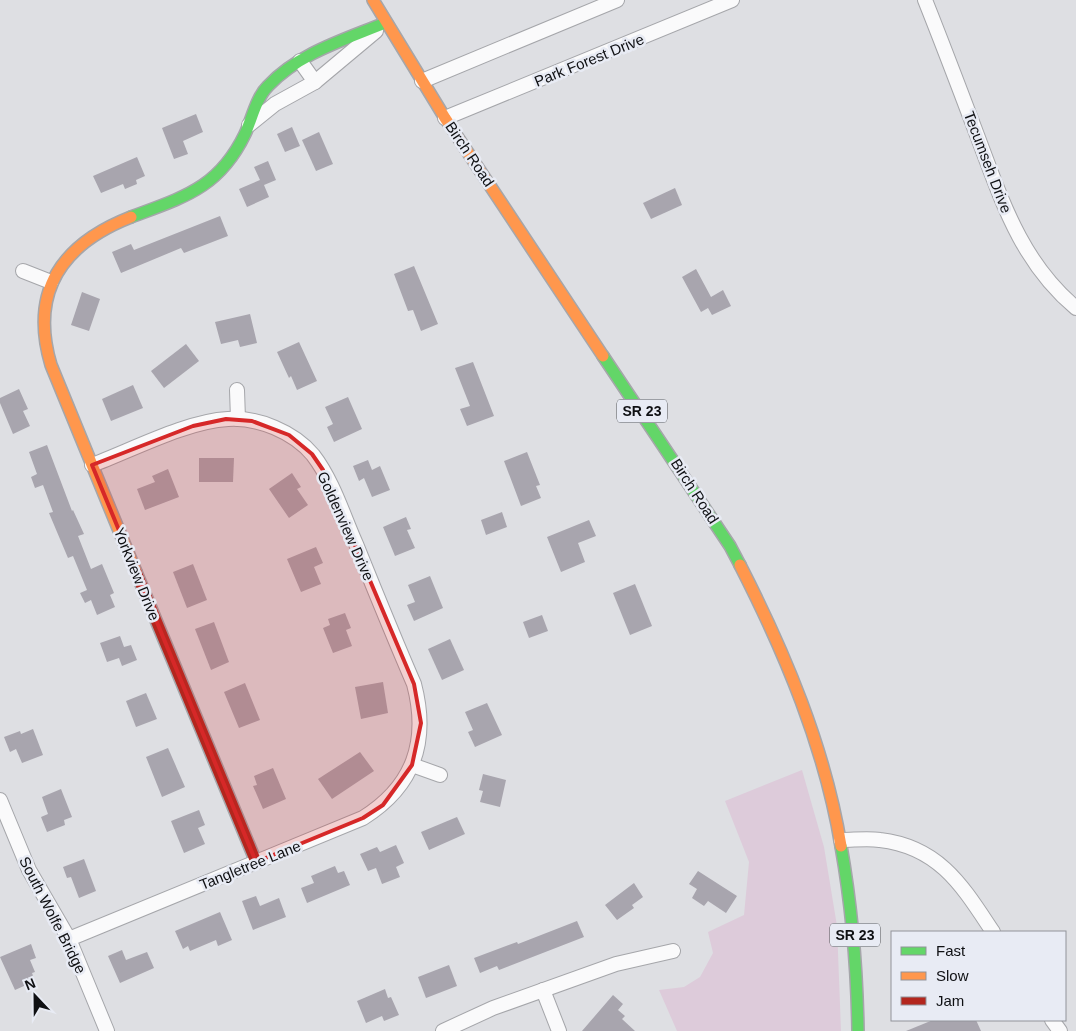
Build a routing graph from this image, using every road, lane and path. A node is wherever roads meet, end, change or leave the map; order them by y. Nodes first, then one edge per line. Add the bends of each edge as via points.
1 (373, 0) edge
2 (618, 0) edge
3 (732, 0) edge
4 (925, 0) edge
5 (382, 18) junction
6 (300, 61) junction
7 (422, 81) junction
8 (315, 82) junction
9 (445, 118) junction
10 (249, 126) junction
11 (23, 270) dead end
12 (51, 282) junction
13 (1076, 308) edge
14 (237, 390) dead end
15 (238, 419) junction
16 (92, 465) junction
17 (387, 621) joint
18 (412, 765) junction
19 (440, 775) dead end
20 (0, 800) edge
21 (842, 840) junction
22 (256, 862) junction
23 (992, 931) edge
24 (69, 939) junction
25 (673, 951) dead end
26 (543, 990) junction
27 (107, 1031) edge
28 (443, 1031) edge
29 (559, 1031) edge
30 (858, 1031) edge

1 - 5 main road, Birch Road
2 - 7 street
3 - 9 street, Park Forest Drive
4 - 13 street, Tecumseh Drive via 994,181 1024,248 1058,293
5 - 6 main road, Yorkview Drive
5 - 7 main road, Birch Road / SR 23
5 - 8 street
6 - 8 street
6 - 10 main road, Yorkview Drive via 266,89
7 - 9 main road, Birch Road / SR 23
8 - 10 street via 275,104
9 - 21 main road, Birch Road / SR 23 via 666,448 749,580 784,652
10 - 12 main road, Yorkview Drive via 233,156 209,182 175,200 100,229 80,242
11 - 12 street
12 - 16 main road, Yorkview Drive via 43,319 45,345
14 - 15 street
15 - 16 street, Goldenview Drive via 193,426
15 - 17 street, Goldenview Drive via 271,426 289,435 312,454 339,503
16 - 22 main road, Yorkview Drive
17 - 18 street, Tangletree Lane via 420,706 421,723
18 - 19 street
18 - 22 street, Tangletree Lane via 398,790 364,818
20 - 24 street, South Wolfe Bridge via 29,870
21 - 23 street via 888,841 927,855 960,884
21 - 30 main road, SR 23 via 853,918
22 - 24 street, Tangletree Lane
24 - 27 street, South Wolfe Bridge
25 - 26 street via 616,964
26 - 28 street
26 - 29 street

